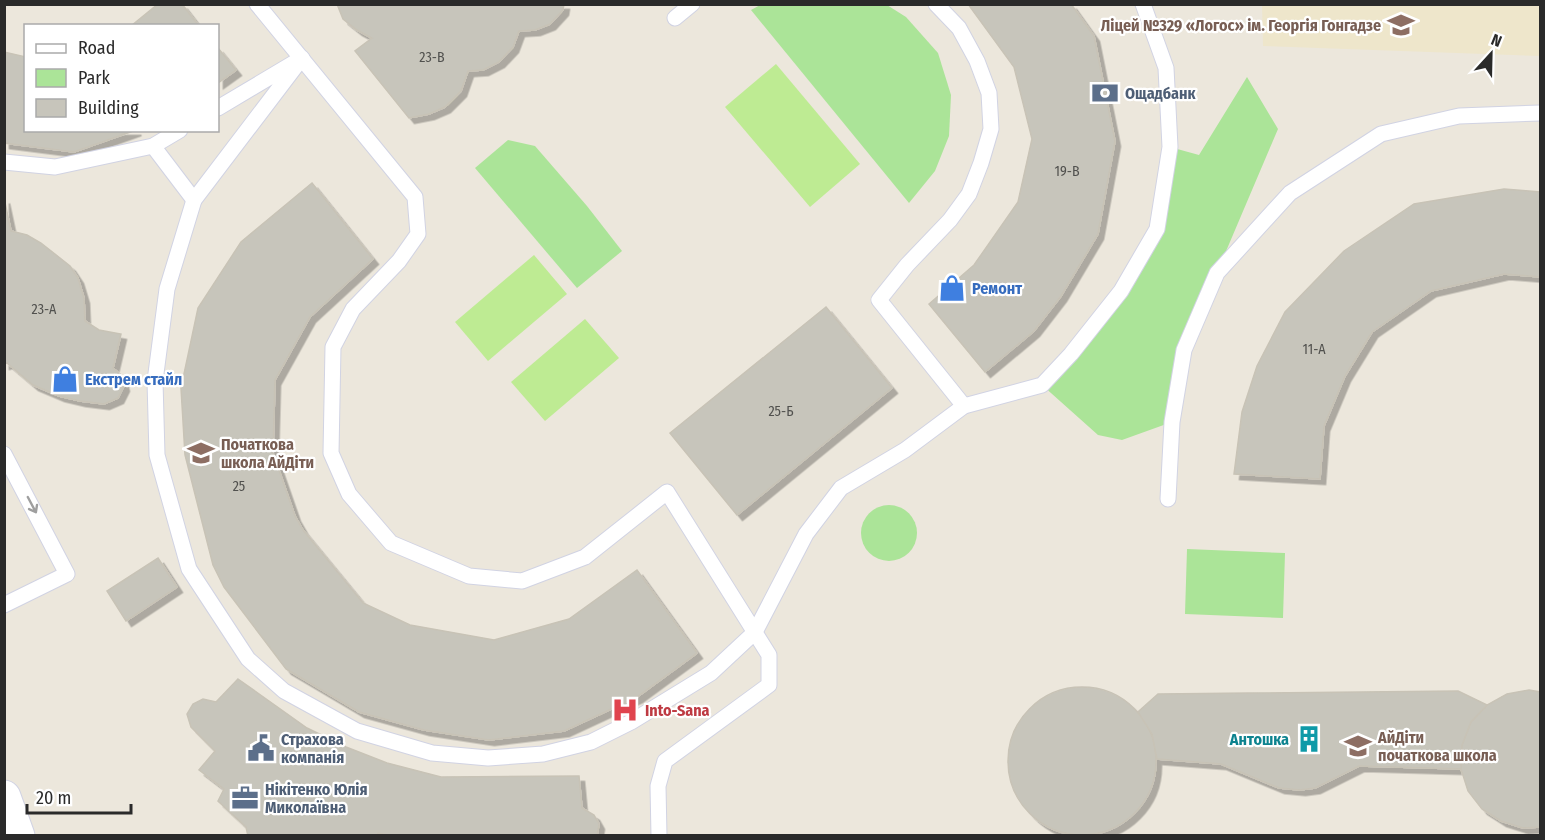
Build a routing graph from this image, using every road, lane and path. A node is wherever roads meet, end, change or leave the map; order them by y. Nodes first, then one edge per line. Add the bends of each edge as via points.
1 (257, 4) edge
2 (692, 4) edge
3 (936, 4) edge
4 (1143, 4) edge
5 (675, 18) dead end
6 (302, 58) junction
7 (219, 107) edge
8 (1540, 113) edge
9 (177, 132) edge
10 (153, 146) junction
11 (4, 162) edge
12 (194, 200) junction
13 (964, 406) junction
14 (4, 453) edge
15 (1168, 500) dead end
16 (4, 605) edge
17 (755, 632) junction
18 (4, 797) edge
19 (18, 836) edge
20 (659, 836) edge

1 - 6 lane
2 - 5 lane
3 - 13 lane via 959,28 978,62 989,93 991,129 969,194 879,300
4 - 13 lane via 1166,68 1170,147 1157,229 1121,291 1042,385
6 - 7 lane
6 - 12 lane
6 - 17 lane via 416,197 418,234 399,261 353,309 333,347 331,453 348,494 391,543 469,576 522,581 585,557 667,492
8 - 15 lane via 1459,116 1381,134 1290,193 1217,273 1184,350 1172,422
9 - 10 lane
10 - 11 lane via 56,167
10 - 12 lane
12 - 17 lane via 167,289 155,381 157,455 189,568 248,660 284,691 357,731 432,753 488,758 543,754 591,742 631,722 711,673
13 - 17 lane via 905,450 841,488 806,534
14 -> 16 lane via 67,573
17 - 20 lane via 769,655 769,685 665,761 658,786
18 - 19 main road

